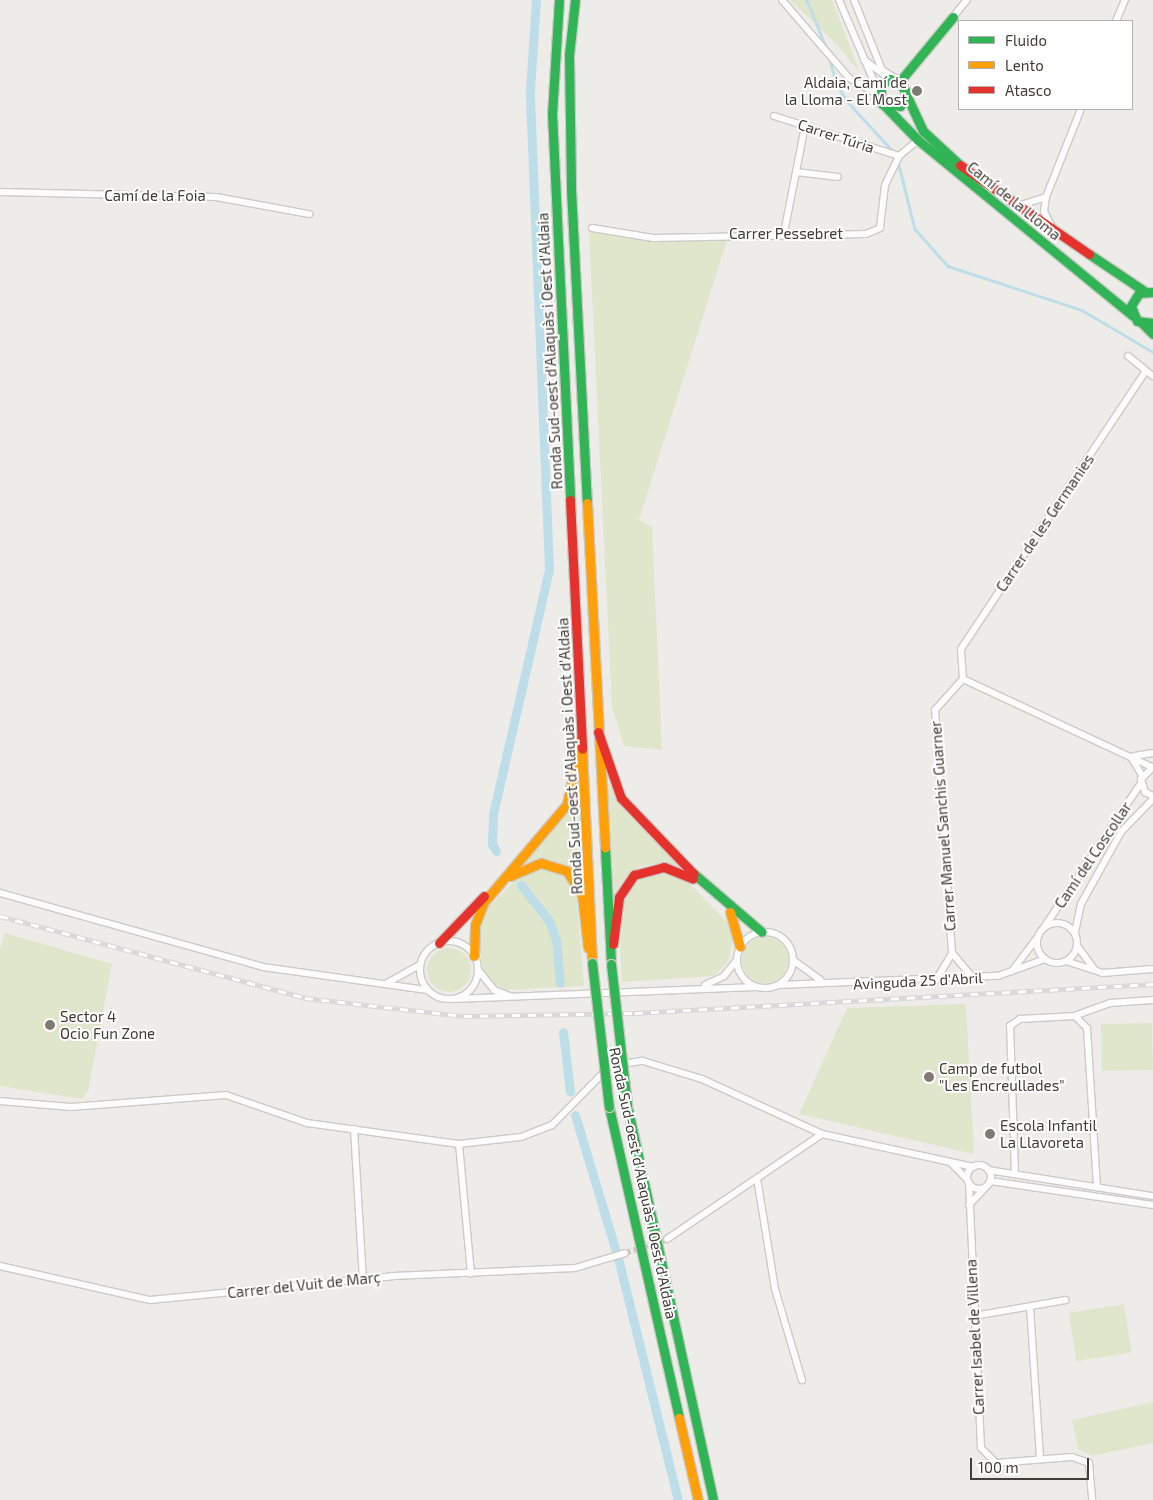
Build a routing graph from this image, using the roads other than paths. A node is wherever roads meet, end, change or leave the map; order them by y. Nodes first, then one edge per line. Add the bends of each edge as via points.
1 (559, 0) edge
2 (575, 0) edge
3 (782, 0) edge
4 (839, 0) edge
5 (854, 0) edge
6 (967, 0) edge
7 (1125, 0) edge
8 (953, 17) joint
9 (1116, 20) edge
10 (861, 57) junction
11 (900, 83) junction
12 (878, 93) junction
13 (882, 104) junction
14 (1081, 110) edge
15 (774, 116) dead end
16 (805, 126) junction
17 (918, 140) junction
18 (899, 156) junction
19 (796, 172) junction
20 (838, 177) dead end
21 (0, 192) edge
22 (1046, 197) junction
23 (1018, 206) junction
24 (309, 214) dead end
25 (592, 228) dead end
26 (1054, 231) junction
27 (784, 233) junction
28 (1149, 292) edge
29 (1133, 316) junction
30 (1140, 322) junction
31 (1153, 323) edge
32 (1153, 334) edge
33 (1128, 356) dead end
34 (1146, 371) junction
35 (1153, 376) edge
36 (962, 680) junction
37 (597, 730) junction
38 (582, 731) junction
39 (1153, 754) edge
40 (1131, 755) junction
41 (1152, 767) edge
42 (1142, 775) junction
43 (1141, 783) junction
44 (1153, 798) edge
45 (501, 882) junction
46 (700, 882) junction
47 (491, 892) junction
48 (0, 893) edge
49 (727, 907) junction
50 (1046, 926) junction
51 (762, 932) junction
52 (1076, 932) junction
53 (1037, 938) junction
54 (439, 943) junction
55 (740, 946) junction
56 (1078, 946) junction
57 (952, 953) junction
58 (474, 956) junction
59 (1045, 959) junction
60 (793, 960) junction
61 (736, 961) junction
62 (1066, 961) junction
63 (592, 963) junction
64 (612, 964) junction
65 (420, 965) junction
66 (478, 969) junction
67 (1153, 969) edge
68 (1011, 972) junction
69 (1100, 972) junction
70 (974, 978) junction
71 (936, 980) junction
72 (824, 982) junction
73 (378, 985) junction
74 (779, 985) junction
75 (704, 986) junction
76 (756, 987) junction
77 (427, 990) junction
78 (516, 997) junction
79 (454, 999) junction
80 (1153, 1000) edge
81 (1075, 1016) junction
82 (0, 1101) edge
83 (354, 1129) junction
84 (822, 1134) junction
85 (459, 1144) junction
86 (952, 1164) junction
87 (973, 1167) junction
88 (988, 1170) junction
89 (1015, 1174) junction
90 (758, 1178) junction
91 (968, 1181) junction
92 (990, 1181) junction
93 (986, 1187) junction
94 (1097, 1187) junction
95 (1153, 1196) edge
96 (969, 1205) junction
97 (1153, 1205) edge
98 (667, 1240) tunnel mouth
99 (625, 1253) tunnel mouth
100 (0, 1266) edge
101 (471, 1272) junction
102 (363, 1279) junction
103 (1066, 1300) dead end
104 (1030, 1307) junction
105 (974, 1316) junction
106 (802, 1380) dead end
107 (1040, 1459) junction
108 (698, 1500) edge
109 (713, 1500) edge
110 (1092, 1500) edge

1 - 38 main road, Ronda Sud-oest d'Alaquàs i Oest d'Aldaia via 552,113
2 - 37 main road, Ronda Sud-oest d'Alaquàs i Oest d'Aldaia via 568,114
3 - 12 street via 849,78
4 - 10 street
5 - 11 street, Camí de la Lloma via 882,70
6 - 8 street
7 - 9 street
8 - 11 main road
10 - 11 street
10 - 12 street
11 - 12 main road
11 - 13 main road via 900,106
11 - 23 main road, Camí de la Lloma via 923,130 975,177
12 - 13 main road
13 - 17 main road, Camí de la Lloma
14 - 22 street
15 - 16 street, Carrer Túria
16 - 18 street, Carrer Túria
16 - 19 street
17 - 18 street, Carrer Pessebret
17 - 29 main road, Camí de la Lloma
18 - 27 street, Carrer Pessebret via 885,185 880,228 866,234
19 - 20 street
19 - 27 street
21 - 24 street, Camí de la Foia via 216,197
22 - 23 street
22 - 26 street via 1044,212
23 - 26 main road, Camí de la Lloma
25 - 27 street, Carrer Pessebret via 653,238
26 - 28 main road, Camí de la Lloma
28 - 29 main road via 1132,300
29 - 30 main road, Camí de la Lloma
30 - 31 main road
30 - 32 main road, Camí de la Lloma
33 - 34 street
34 - 35 street
34 - 36 street, Carrer de les Germanies via 961,648
36 - 40 street
36 - 57 street, Carrer Manuel Sanchis Guarner via 935,710
37 - 46 main road via 621,798
37 - 64 main road, Ronda Sud-oest d'Alaquàs i Oest d'Aldaia
38 - 45 main road via 567,804
38 - 63 main road, Ronda Sud-oest d'Alaquàs i Oest d'Aldaia
39 - 40 street
40 - 41 street
40 - 42 street
41 - 42 street
42 - 43 street
43 - 44 street
43 - 50 street, Camí del Coscollar
44 - 52 street, Camí del Coscollar via 1121,832 1081,904
45 - 47 main road
45 - 63 main road via 536,864 567,871 582,895
46 - 49 main road
46 - 64 main road via 664,867 643,870 630,879 618,898
47 - 54 main road
47 - 58 main road via 475,925
48 - 73 street via 263,967
49 - 51 main road
49 - 55 main road via 735,920
50 - 52 street via 1062,922
50 - 53 street
51 - 55 street
51 - 60 street via 787,943
52 - 56 street
53 - 59 street
53 - 68 street
54 - 58 street via 463,945
54 - 65 street via 427,951
55 - 61 street
56 - 62 street
56 - 69 street
57 - 70 street, Carrer Manuel Sanchis Guarner
57 - 71 street, Carrer Manuel Sanchis Guarner
58 - 66 street
59 - 62 street
59 - 68 street, Avinguda 25 d'Abril
60 - 72 street via 807,974
60 - 74 street via 790,974
61 - 75 street via 724,976
61 - 76 street via 742,977
62 - 69 street
63 - 108 main road, Ronda Sud-oest d'Alaquàs i Oest d'Aldaia, bridge via 609,1107
64 - 109 main road, Ronda Sud-oest d'Alaquàs i Oest d'Aldaia, bridge via 627,1105
65 - 73 street via 397,980
65 - 77 street
66 - 78 street via 494,990
66 - 79 street via 472,988
67 - 69 street
68 - 70 street, Avinguda 25 d'Abril
70 - 71 street, Avinguda 25 d'Abril
71 - 72 street, Avinguda 25 d'Abril
72 - 74 street, Avinguda 25 d'Abril
73 - 77 street
74 - 76 street
75 - 76 street
75 - 78 street
77 - 79 street via 440,998
78 - 79 street
80 - 81 street via 1110,1003
81 - 89 street via 1020,1019 1010,1026
81 - 94 street via 1087,1028
82 - 83 street via 71,1107 226,1095 307,1123
83 - 85 street
83 - 102 street
84 - 85 street via 698,1078 643,1061 610,1066 552,1125 521,1137
84 - 86 street
84 - 90 street
85 - 101 street
86 - 87 street
86 - 91 street
87 - 88 street
87 - 91 street
88 - 89 street
88 - 92 street
89 - 94 street
90 - 98 street
90 - 106 street via 775,1289
91 - 93 street via 974,1188
91 - 96 street, Carrer Isabel de Villena
92 - 93 street
92 - 97 street
93 - 96 street
94 - 95 street
96 - 105 street, Carrer Isabel de Villena
99 - 101 street, Carrer del Vuit de Març via 575,1268
100 - 102 street, Carrer del Vuit de Març via 150,1300
101 - 102 street, Carrer del Vuit de Març
103 - 104 street
104 - 105 street
104 - 107 street
105 - 107 street, Carrer Isabel de Villena via 981,1448 996,1462
107 - 110 street via 1072,1457 1089,1463

